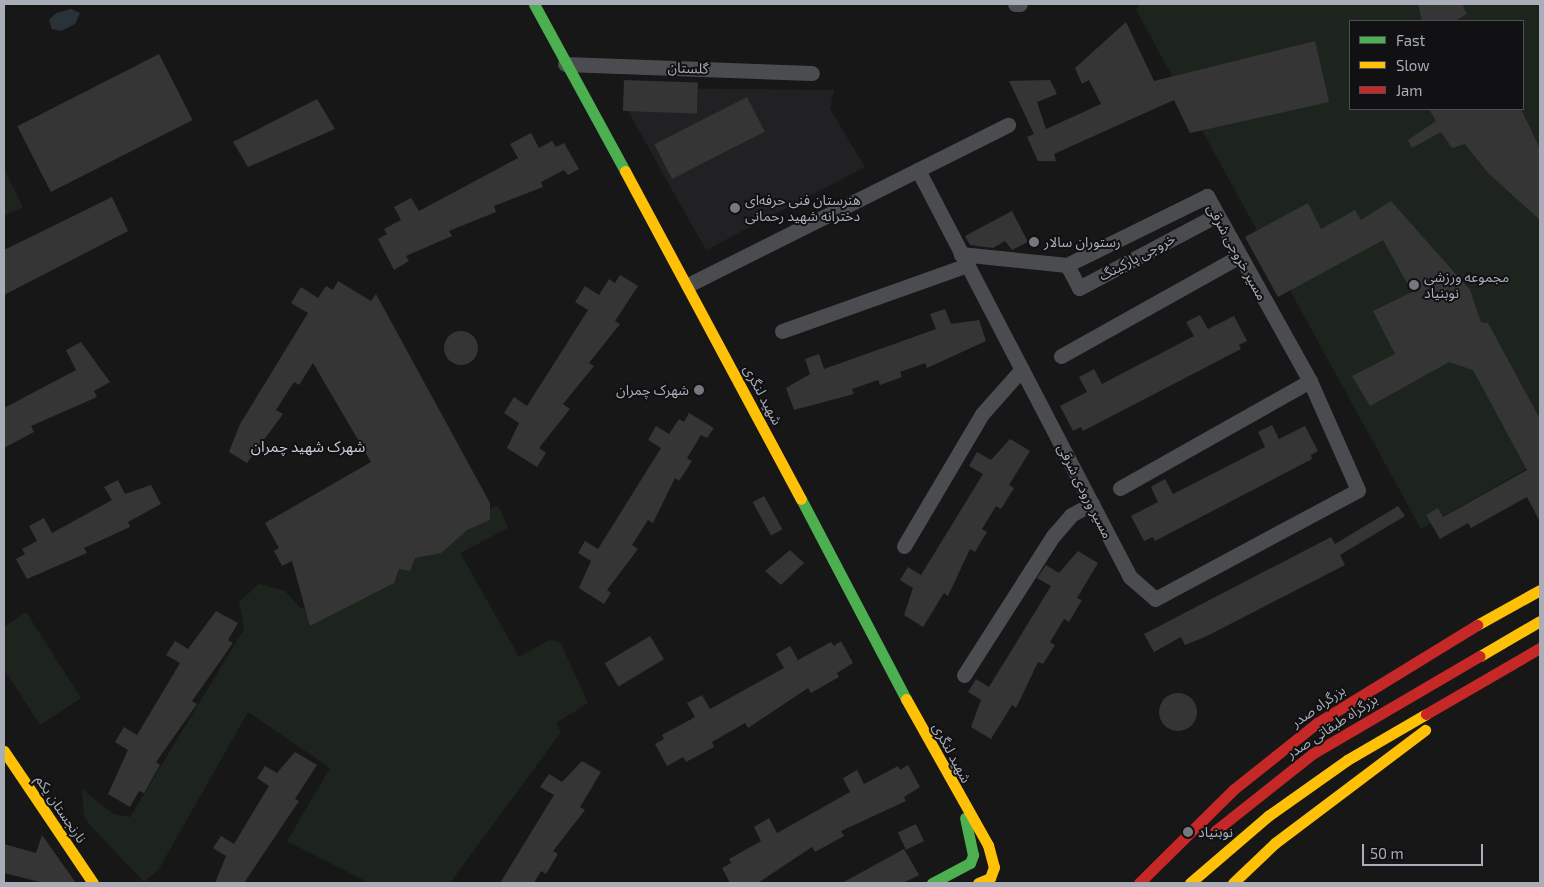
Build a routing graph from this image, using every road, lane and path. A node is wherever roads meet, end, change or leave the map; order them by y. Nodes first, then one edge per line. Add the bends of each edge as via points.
1 (534, 4) edge
2 (1015, 4) edge
3 (1020, 4) edge
4 (565, 64) junction
5 (812, 73) dead end
6 (1008, 125) dead end
7 (918, 170) junction
8 (1217, 215) junction
9 (1238, 257) junction
10 (964, 260) junction
11 (1067, 265) junction
12 (688, 285) junction
13 (782, 331) dead end
14 (1060, 356) dead end
15 (1022, 370) junction
16 (1310, 382) junction
17 (1120, 488) dead end
18 (1358, 490) joint
19 (1092, 504) junction
20 (904, 546) dead end
21 (1540, 590) edge
22 (1540, 621) edge
23 (1540, 648) edge
24 (1540, 663) edge
25 (964, 675) dead end
26 (1442, 717) junction
27 (4, 751) edge
28 (961, 803) junction
29 (1206, 839) dead end
30 (93, 883) edge
31 (932, 883) edge
32 (978, 883) edge
33 (1139, 883) edge
34 (1190, 883) edge
35 (1210, 883) edge
36 (1233, 883) edge

1 - 4 main road, شهید لنگری
2 - 3 street
4 - 5 street, گلستان
4 - 12 main road, شهید لنگری
6 - 7 street
7 - 10 street, مسیر ورودی شرقی
7 - 12 street
8 - 9 street, مسیر خروجی شرقی
8 - 11 street, مسیر خروجی شرقی via 1207,196
8 - 11 street, خروجی پارکینگ via 1079,288
9 - 14 street
9 - 16 street, مسیر خروجی شرقی
10 - 11 street
10 - 13 street
10 - 15 street, مسیر ورودی شرقی
12 - 28 main road, شهید لنگری
15 - 19 street, مسیر ورودی شرقی
15 - 20 street via 982,414
16 - 17 street
16 - 18 street, مسیر خروجی شرقی
18 - 19 street, مسیر ورودی شرقی via 1155,600 1130,576
19 - 25 street via 1071,515 1053,536
21 - 33 main road, بزرگراه صدر via 1411,662 1317,723 1234,789
22 - 29 main road, بزرگراه طبقاتی صدر via 1312,754
23 - 34 main road via 1346,760 1268,816
24 - 26 main road
26 - 35 main road via 1269,829
26 - 36 main road via 1275,843
27 - 30 main road, نارنجستان یکم
28 - 31 main road, شهید لنگری via 973,855 962,869
28 - 32 main road, شهید لنگری via 993,856 990,878

